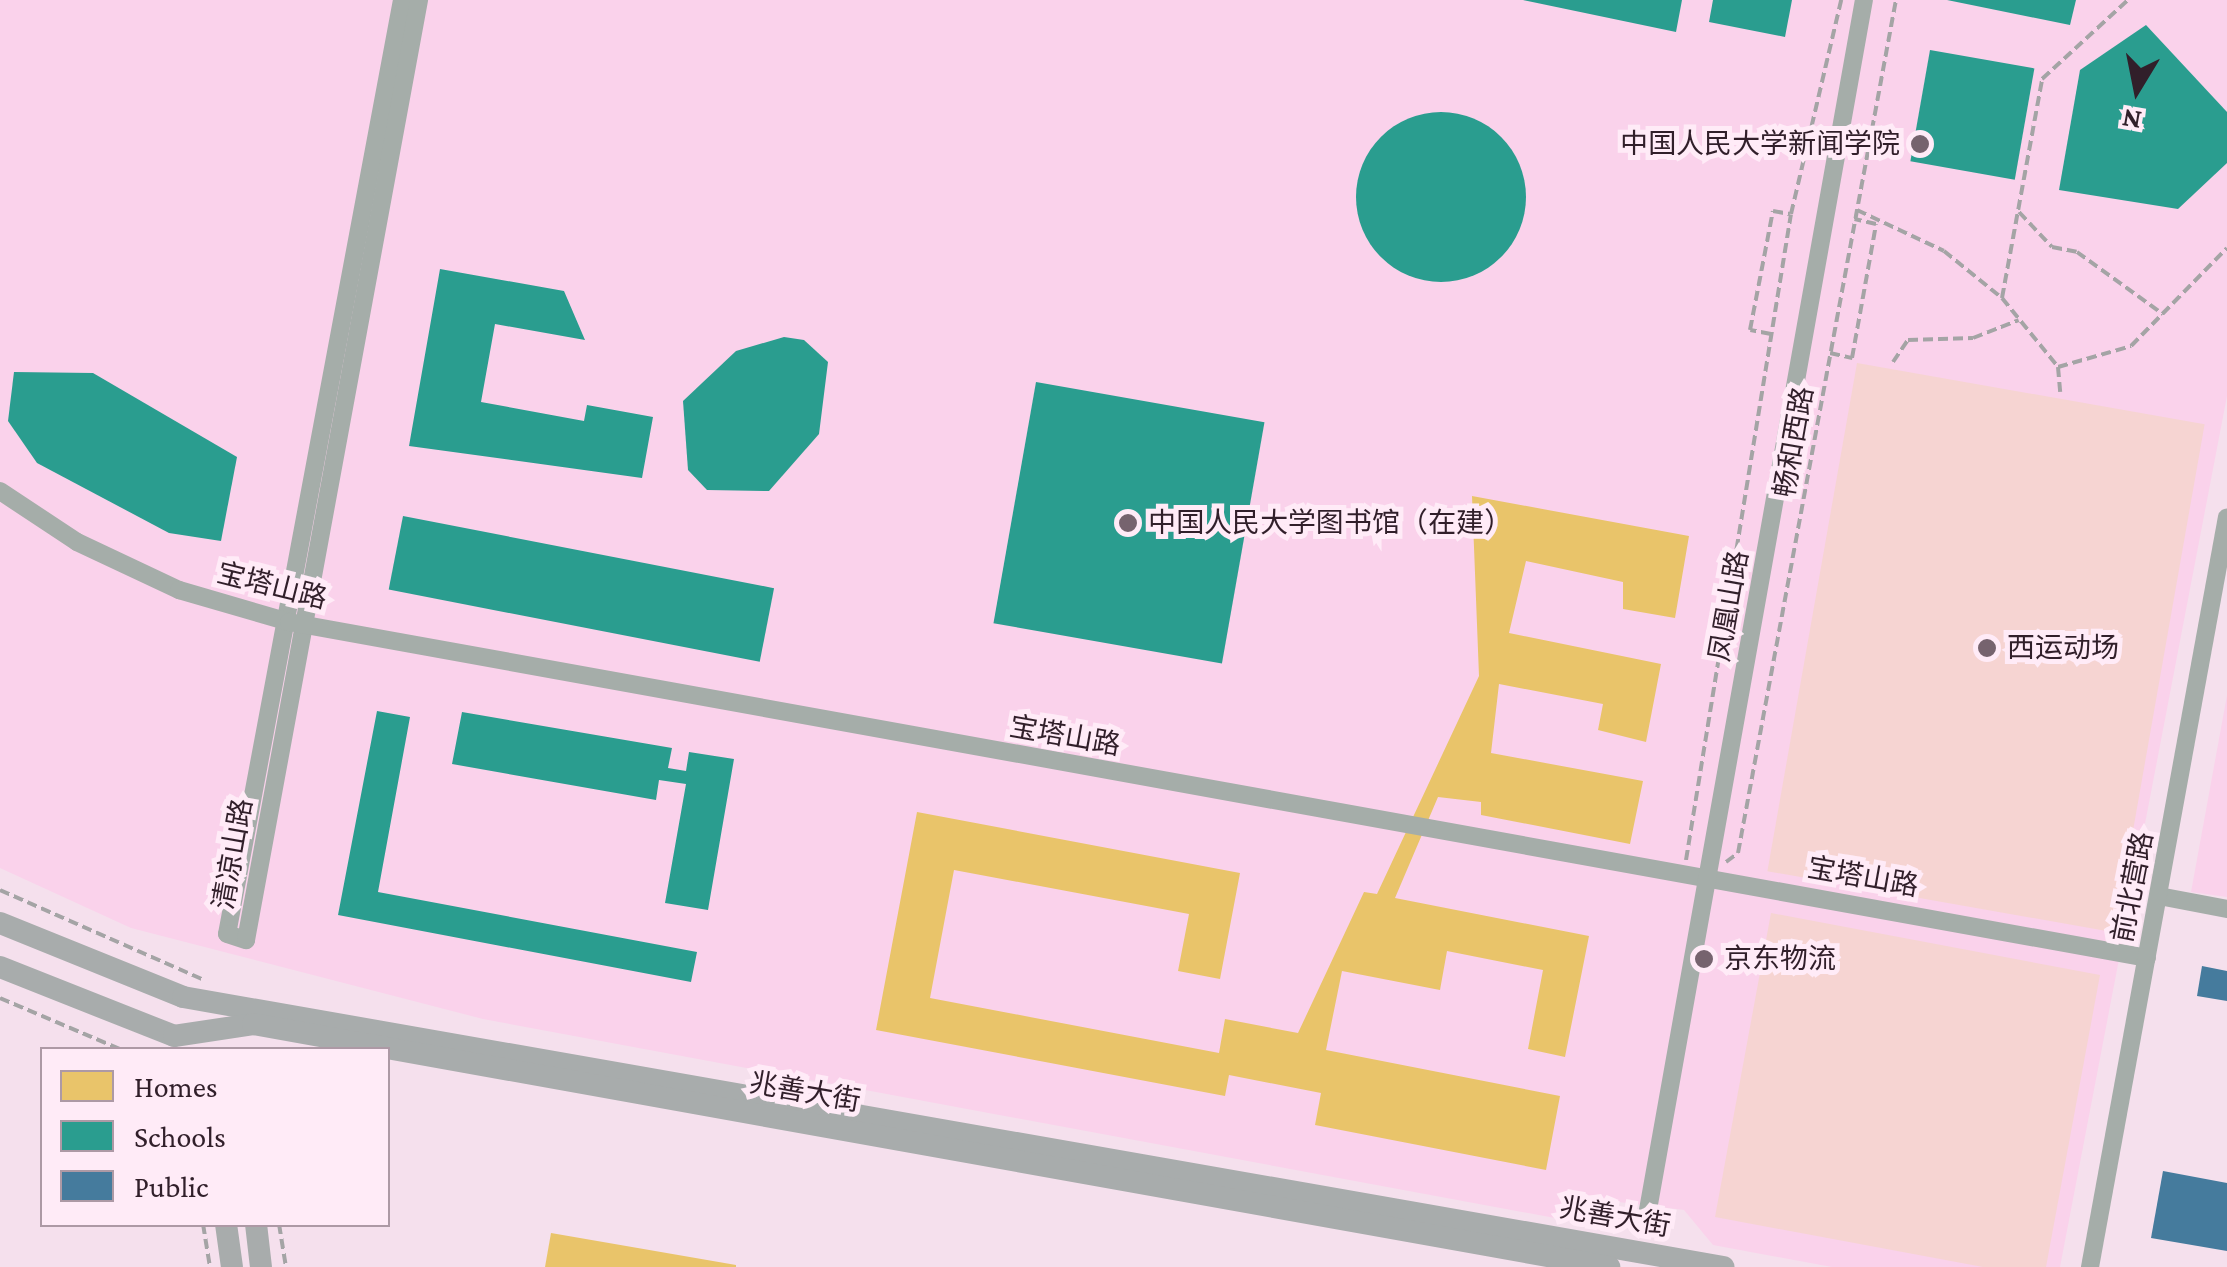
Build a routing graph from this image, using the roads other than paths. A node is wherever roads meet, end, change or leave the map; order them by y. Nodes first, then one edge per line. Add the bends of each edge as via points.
1 (402, 0) edge
2 (419, 0) edge
3 (1864, 0) edge
4 (0, 491) edge
5 (2227, 517) edge
6 (2218, 612) edge
7 (296, 624) junction
8 (1706, 876) junction
9 (2159, 896) junction
10 (2227, 909) edge
11 (0, 923) edge
12 (2147, 958) junction
13 (0, 967) edge
14 (225, 994) junction
15 (254, 1013) junction
16 (226, 1025) junction
17 (224, 1047) edge
18 (251, 1047) edge
19 (1646, 1222) dead end
20 (226, 1227) edge
21 (256, 1227) edge
22 (1626, 1258) edge
23 (1652, 1260) edge
24 (232, 1267) edge
25 (261, 1267) edge
26 (1609, 1267) edge
27 (1724, 1267) edge
28 (2090, 1267) edge

1 - 7 street, 清凉山路
2 - 7 street, 清凉山路
3 - 8 street, 凤凰山路
4 - 7 street, 宝塔山路 via 77,542 179,590
5 - 6 street, 前北营路
6 - 9 street, 前北营路
7 - 7 street, 清凉山路 via 227,934 246,940
7 - 8 street, 宝塔山路
8 - 12 street, 宝塔山路
8 - 19 street, 凤凰山路
9 - 10 street
9 - 12 street, 前北营路
11 - 14 main road, 兆善大街 via 184,997
12 - 28 street, 前北营路
13 - 16 main road, 兆善大街 via 174,1036
14 - 15 main road, 兆善大街
14 - 16 main road
15 - 16 main road, 兆善大街
15 - 18 main road
15 - 22 main road, 兆善大街
15 - 26 main road, 兆善大街
16 - 17 main road
20 - 24 main road
21 - 25 main road
22 - 23 main road, 兆善大街
23 - 27 main road, 兆善大街

